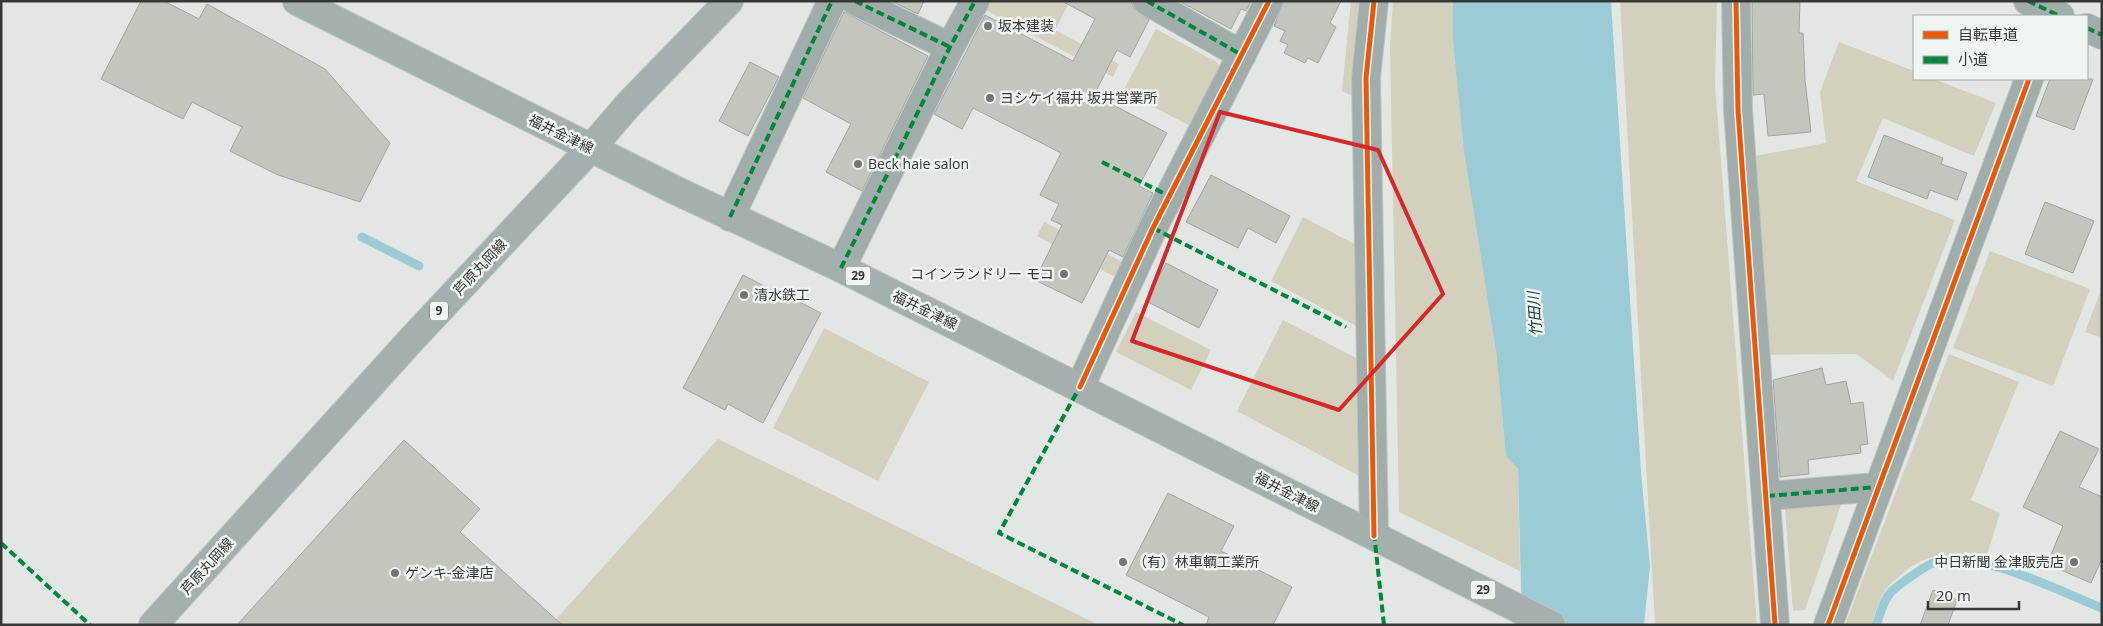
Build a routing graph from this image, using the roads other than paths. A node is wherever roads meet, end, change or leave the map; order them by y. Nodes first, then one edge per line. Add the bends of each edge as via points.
1 (297, 1) edge
2 (730, 1) edge
3 (832, 1) edge
4 (855, 1) edge
5 (976, 1) edge
6 (1147, 1) edge
7 (1268, 1) edge
8 (1374, 1) edge
9 (1736, 1) edge
10 (2028, 1) edge
11 (2055, 15) edge
12 (2088, 28) edge
13 (2102, 35) edge
14 (950, 47) junction
15 (1242, 55) junction
16 (2029, 80) edge
17 (592, 148) junction
18 (730, 217) junction
19 (841, 268) junction
20 (1080, 387) junction
21 (1878, 487) junction
22 (1767, 496) junction
23 (1374, 536) junction
24 (153, 625) edge
25 (1551, 625) edge
26 (1775, 625) edge
27 (1828, 625) edge

1 - 17 main road, 福井金津線 / 29
2 - 17 main road, 芦原丸岡線 / 9 via 629,104
3 - 18 street
4 - 14 street
5 - 14 street
6 - 15 street
7 - 15 street
8 - 23 street via 1366,78
9 - 22 street via 1738,110
10 - 11 street
12 - 13 street
14 - 19 street
15 - 20 street via 1153,228
16 - 21 street
17 - 18 main road, 福井金津線 / 29
17 - 24 main road, 芦原丸岡線 / 9 via 412,339
18 - 19 main road, 福井金津線 / 29
19 - 20 main road, 福井金津線 / 29
20 - 23 main road, 福井金津線 / 29
21 - 22 street
21 - 27 street
22 - 26 street
23 - 25 main road, 福井金津線 / 29

